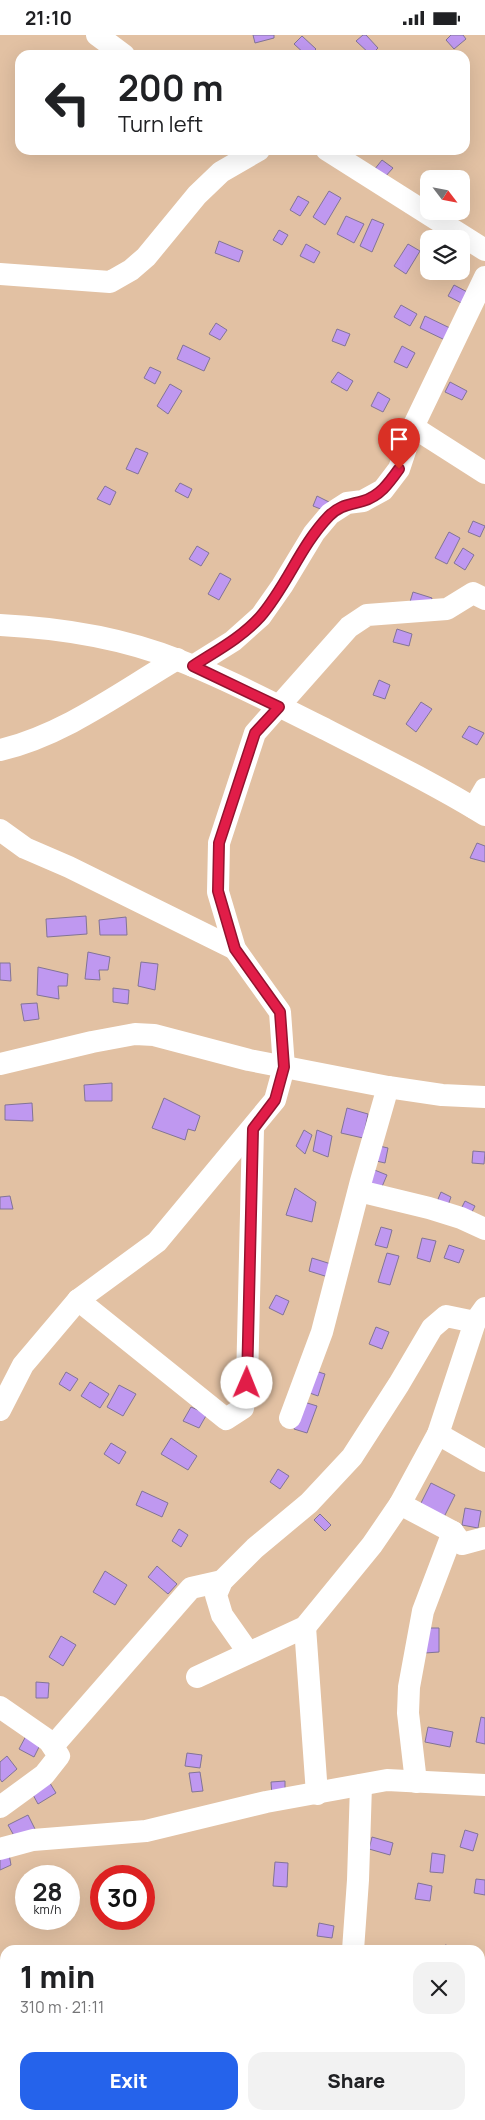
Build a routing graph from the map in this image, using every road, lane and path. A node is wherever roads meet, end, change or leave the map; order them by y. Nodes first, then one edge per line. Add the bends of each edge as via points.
1 (97, 35) edge
2 (117, 50) edge
3 (250, 155) edge
4 (335, 155) edge
5 (485, 250) edge
6 (0, 274) edge
7 (485, 277) edge
8 (413, 427) junction
9 (485, 473) edge
10 (485, 599) edge
11 (0, 625) edge
12 (185, 663) junction
13 (279, 707) junction
14 (0, 750) edge
15 (485, 789) edge
16 (479, 812) edge
17 (0, 830) edge
18 (235, 949) junction
19 (0, 1064) edge
20 (284, 1067) junction
21 (388, 1087) junction
22 (485, 1097) edge
23 (253, 1129) junction
24 (359, 1191) junction
25 (485, 1229) edge
26 (78, 1300) junction
27 (480, 1315) edge
28 (0, 1410) edge
29 (290, 1418) dead end
30 (438, 1434) junction
31 (485, 1461) edge
32 (400, 1504) junction
33 (453, 1532) junction
34 (485, 1537) edge
35 (222, 1581) junction
36 (305, 1627) junction
37 (248, 1652) junction
38 (197, 1677) dead end
39 (0, 1707) edge
40 (54, 1746) junction
41 (416, 1782) junction
42 (361, 1785) junction
43 (485, 1785) edge
44 (317, 1795) junction
45 (0, 1807) edge
46 (0, 1849) edge
47 (353, 1945) edge

1 - 2 street
3 - 6 street via 221,172 197,195 146,257 110,282
4 - 5 street
7 - 8 street
8 - 9 street
8 - 12 street via 399,469 383,490 363,501 347,503 330,514 314,533 261,616 233,641
10 - 13 street via 473,593 447,609 368,615 349,627
11 - 12 street via 67,630 116,641
12 - 13 street
12 - 14 street via 64,726 18,746
13 - 16 street
13 - 18 street via 255,733 219,843 218,891
15 - 16 street
17 - 18 street via 25,849 69,867
18 - 20 street via 280,1012
19 - 20 street via 135,1034 154,1035
20 - 21 street
20 - 23 street via 275,1100
21 - 22 street
21 - 24 street
23 - 26 street via 157,1242
23 - 26 street via 247,1383 243,1408 226,1419
24 - 25 street via 445,1213
24 - 29 street via 322,1332
26 - 28 street via 23,1365
27 - 30 street
27 - 35 street via 446,1316 432,1328 352,1457 309,1503 255,1548
30 - 31 street
30 - 32 street
32 - 33 street
32 - 36 street via 372,1545
33 - 34 street via 462,1544
33 - 41 street via 423,1611 409,1687 408,1713
35 - 37 street via 216,1595 222,1615
35 - 40 street via 190,1588
36 - 37 street
36 - 44 street
37 - 38 street
39 - 40 street
40 - 45 street via 59,1756 54,1766
41 - 42 street via 387,1780
41 - 43 street
42 - 44 street
42 - 47 street
44 - 46 street via 266,1802 146,1831 33,1840

